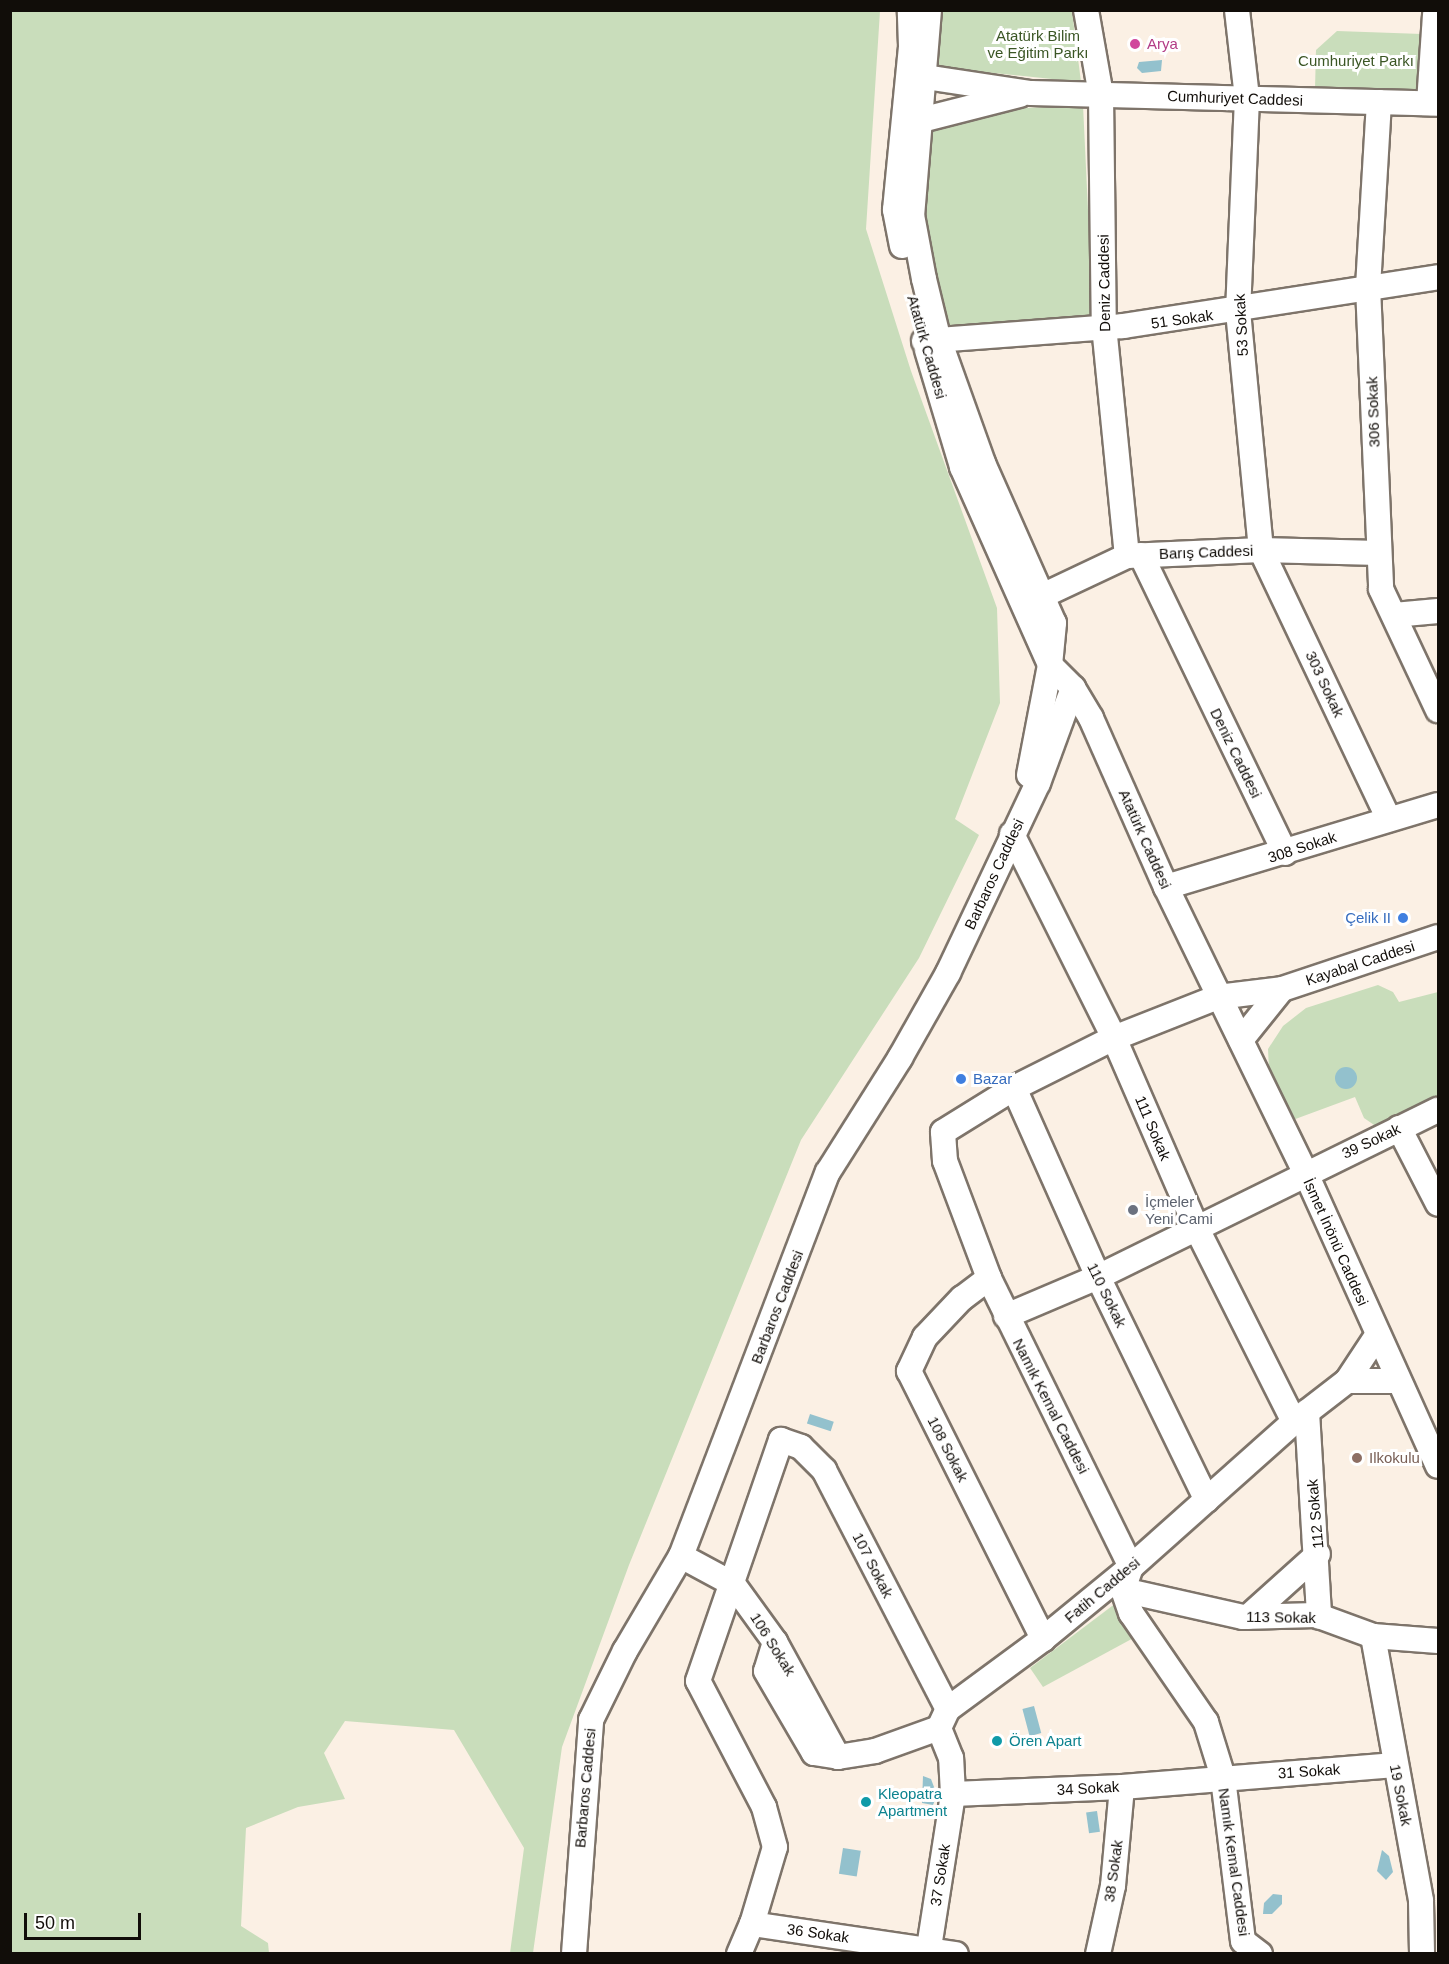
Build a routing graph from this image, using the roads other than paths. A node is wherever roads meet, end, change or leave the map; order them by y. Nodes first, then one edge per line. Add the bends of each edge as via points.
1 (910, 10) edge
2 (929, 10) edge
3 (1086, 10) edge
4 (1237, 10) edge
5 (1436, 17) edge
6 (916, 79) junction
7 (1031, 93) junction
8 (1101, 95) junction
9 (1247, 99) junction
10 (1379, 102) junction
11 (1434, 104) edge
12 (913, 113) junction
13 (1438, 277) edge
14 (1368, 287) junction
15 (1238, 311) junction
16 (1104, 326) junction
17 (931, 339) junction
18 (1261, 550) junction
19 (1379, 553) junction
20 (1134, 555) junction
21 (1042, 596) junction
22 (1438, 611) edge
23 (1394, 615) junction
24 (1050, 665) junction
25 (1073, 688) junction
26 (1438, 710) edge
27 (1438, 805) edge
28 (1389, 819) junction
29 (1016, 827) junction
30 (1285, 853) junction
31 (1166, 887) junction
32 (1438, 937) edge
33 (1282, 989) junction
34 (1218, 997) junction
35 (1236, 1030) junction
36 (1114, 1038) junction
37 (1014, 1088) junction
38 (1438, 1110) edge
39 (1399, 1128) junction
40 (1307, 1176) junction
41 (1438, 1204) edge
42 (1196, 1227) junction
43 (1098, 1276) junction
44 (989, 1278) junction
45 (1006, 1316) junction
46 (1378, 1334) junction
47 (1347, 1382) junction
48 (1398, 1382) junction
49 (1300, 1417) junction
50 (1432, 1436) edge
51 (1438, 1466) edge
52 (1207, 1500) junction
53 (1318, 1554) junction
54 (681, 1556) junction
55 (1131, 1566) junction
56 (730, 1582) junction
57 (1123, 1590) junction
58 (1248, 1617) junction
59 (1319, 1617) junction
60 (1373, 1636) junction
61 (1043, 1639) junction
62 (1438, 1641) edge
63 (943, 1718) junction
64 (838, 1757) joint
65 (1395, 1765) junction
66 (1222, 1777) junction
67 (1122, 1787) junction
68 (953, 1794) junction
69 (1430, 1900) edge
70 (752, 1924) junction
71 (1246, 1949) edge
72 (928, 1951) edge
73 (574, 1953) edge
74 (739, 1953) edge
75 (956, 1953) edge
76 (1098, 1953) edge
77 (1422, 1953) edge

1 - 6 street, Atatürk Caddesi
2 - 6 street, Atatürk Caddesi
3 - 8 street, Deniz Caddesi
4 - 9 street
5 - 11 street
6 - 7 street, Cumhuriyet Caddesi
6 - 12 street, Atatürk Caddesi
7 - 8 street, Cumhuriyet Caddesi
7 - 12 street, Cumhuriyet Caddesi
8 - 9 street, Cumhuriyet Caddesi
8 - 16 street, Deniz Caddesi
9 - 10 street, Cumhuriyet Caddesi
9 - 15 street, 53 Sokak
10 - 11 street, Cumhuriyet Caddesi
10 - 14 street, 306 Sokak
12 - 17 street, Atatürk Caddesi via 894,210
13 - 14 street, 51 Sokak
14 - 15 street, 51 Sokak
14 - 19 street, 306 Sokak
15 - 16 street, 51 Sokak
15 - 18 street, 53 Sokak
16 - 17 street, 51 Sokak
16 - 20 street, Deniz Caddesi
17 - 21 street, Atatürk Caddesi
17 - 24 street, Atatürk Caddesi via 962,467
18 - 19 street, Barış Caddesi
18 - 20 street, Barış Caddesi
18 - 28 street, 303 Sokak
19 - 23 street, 306 Sokak via 1382,589
20 - 21 street, Barış Caddesi
20 - 30 street, Deniz Caddesi
21 - 24 street, Atatürk Caddesi via 1054,623
22 - 23 street
23 - 26 street, 306 Sokak
24 - 25 street, Atatürk Caddesi
24 - 29 street, Atatürk Caddesi
25 - 29 street, Barbaros Caddesi via 1038,783
25 - 31 street, Atatürk Caddesi via 1091,718
27 - 28 street, 308 Sokak
28 - 30 street, 308 Sokak
29 - 36 street, 111 Sokak
29 - 54 street, Barbaros Caddesi via 948,973 828,1172
30 - 31 street, 308 Sokak
31 - 34 street, Atatürk Caddesi
32 - 33 street, Kayabal Caddesi
33 - 34 street, Kayabal Caddesi
33 - 35 street
34 - 35 street, Atatürk Caddesi
34 - 36 street, Namık Kemal Caddesi
35 - 40 street, İsmet İnönü Caddesi
36 - 37 street, Namık Kemal Caddesi
36 - 42 street, 111 Sokak
37 - 43 street, 110 Sokak
37 - 44 street, Namık Kemal Caddesi via 943,1132 945,1161
38 - 39 street, 39 Sokak
39 - 40 street, 39 Sokak via 1330,1160
39 - 41 street
40 - 42 street, 39 Sokak
40 - 46 street, İsmet İnönü Caddesi
42 - 43 street, 39 Sokak
42 - 49 street, 111 Sokak
43 - 45 street, 39 Sokak
43 - 52 street, 110 Sokak
44 - 45 street, Namık Kemal Caddesi
44 - 61 street, 108 Sokak via 962,1298 925,1337 909,1371
45 - 55 street, Namık Kemal Caddesi
46 - 47 street, Fatih Caddesi
46 - 48 street, İsmet İnönü Caddesi
47 - 48 street
47 - 49 street, Fatih Caddesi
48 - 50 street, İsmet İnönü Caddesi
49 - 52 street, Fatih Caddesi
49 - 53 street, 112 Sokak
50 - 51 street, İsmet İnönü Caddesi
52 - 55 street, Fatih Caddesi
53 - 58 street
53 - 59 street, 112 Sokak
54 - 56 street, 106 Sokak
54 - 73 street, Barbaros Caddesi via 625,1651 591,1720
55 - 57 street
55 - 61 street, Fatih Caddesi
56 - 63 street, 107 Sokak via 781,1440 801,1447 824,1470
56 - 64 street, 106 Sokak via 775,1642 766,1671 814,1753
56 - 70 street via 699,1681 764,1807 775,1847
57 - 58 street, 113 Sokak
57 - 66 street, Namık Kemal Caddesi via 1131,1613 1206,1722
58 - 59 street, 113 Sokak
59 - 60 street, 113 Sokak
60 - 62 street, 113 Sokak
60 - 65 street, 19 Sokak
61 - 63 street, Fatih Caddesi
63 - 64 street, Fatih Caddesi via 875,1751
63 - 68 street, 37 Sokak
65 - 66 street, 31 Sokak
65 - 69 street, 19 Sokak
66 - 67 street, 34 Sokak
66 - 71 street, Namık Kemal Caddesi
67 - 68 street, 34 Sokak
67 - 76 street, 38 Sokak via 1113,1886
68 - 72 street, 37 Sokak
69 - 77 street, 19 Sokak
70 - 72 street, 36 Sokak
70 - 74 street
72 - 75 street, 36 Sokak

